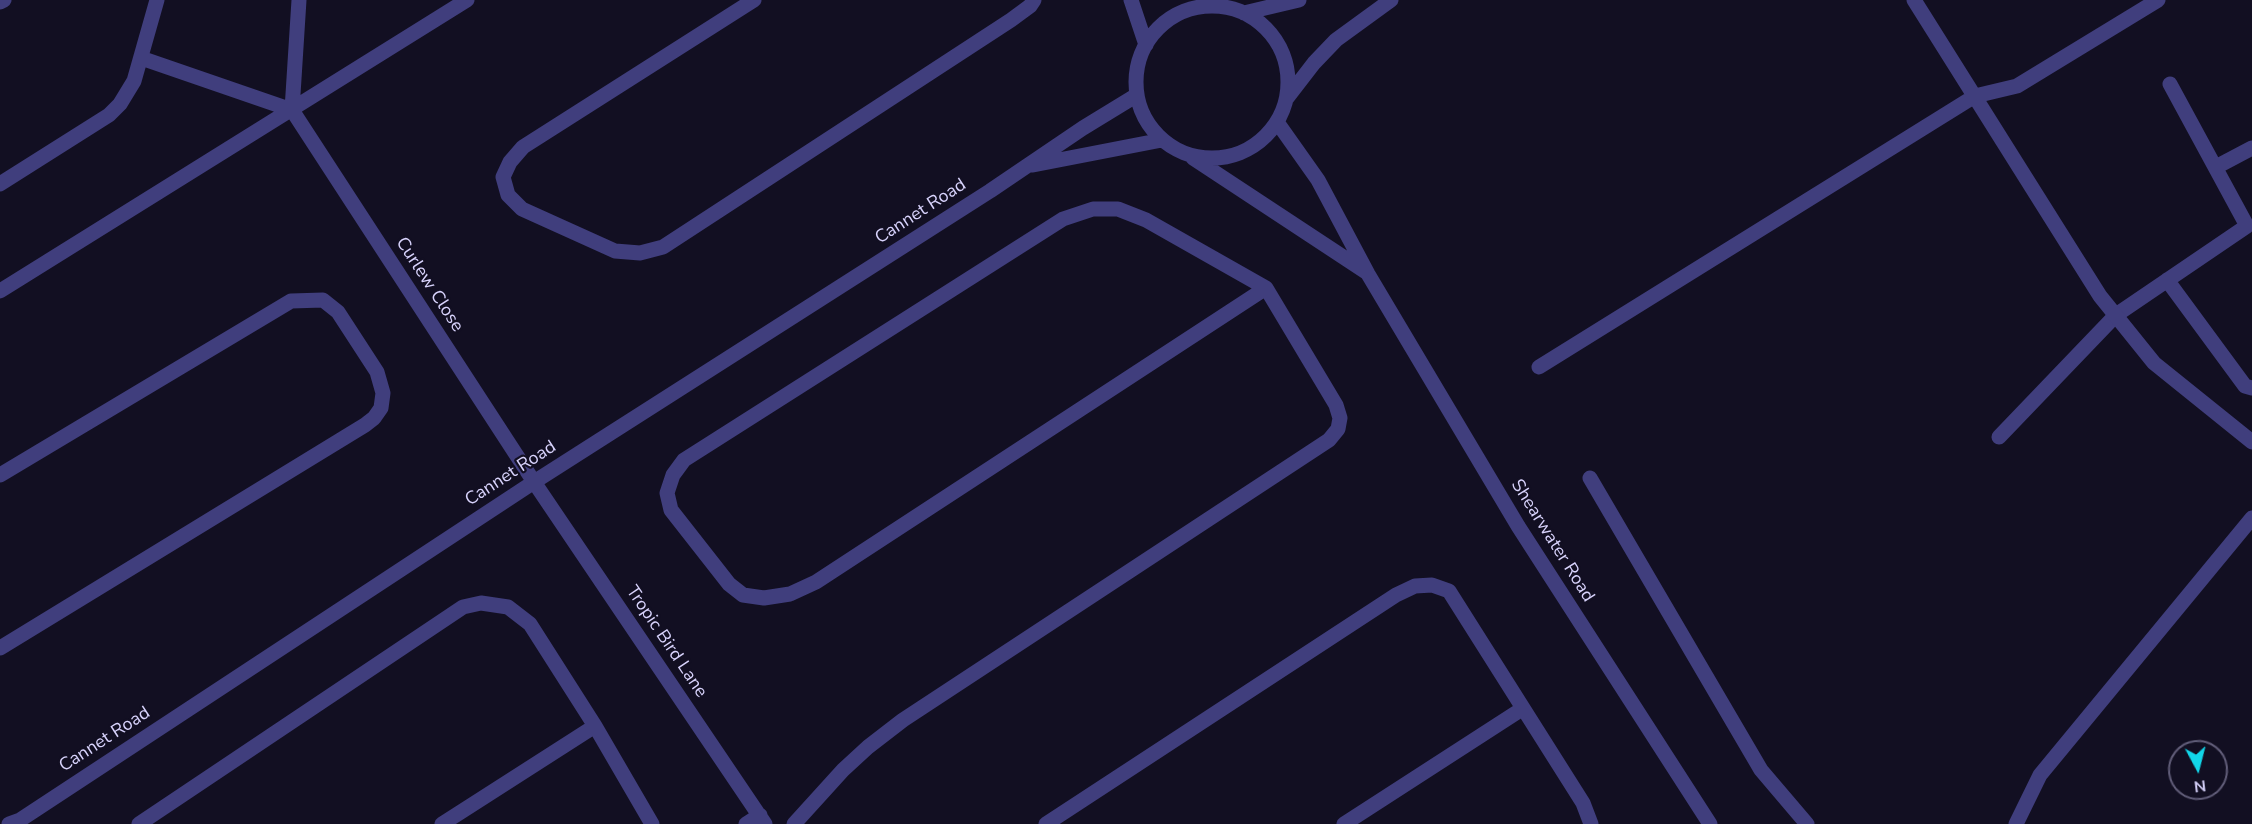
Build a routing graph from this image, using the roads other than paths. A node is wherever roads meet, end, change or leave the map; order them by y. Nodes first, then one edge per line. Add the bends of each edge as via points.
1 (157, 0) edge
2 (299, 0) edge
3 (467, 0) edge
4 (754, 0) edge
5 (1034, 0) edge
6 (1131, 0) edge
7 (1299, 0) edge
8 (1391, 0) edge
9 (1914, 0) edge
10 (2158, 0) edge
11 (1207, 3) edge
12 (1244, 13) junction
13 (1146, 45) junction
14 (141, 58) junction
15 (2170, 84) dead end
16 (1137, 95) junction
17 (1975, 96) junction
18 (1287, 99) junction
19 (292, 110) junction
20 (1277, 122) junction
21 (1162, 140) junction
22 (2252, 148) edge
23 (1188, 155) junction
24 (1028, 166) junction
25 (2216, 167) junction
26 (0, 184) edge
27 (2250, 229) edge
28 (1368, 274) junction
29 (2167, 280) junction
30 (1266, 288) junction
31 (0, 291) edge
32 (2116, 315) junction
33 (1539, 367) dead end
34 (2252, 388) edge
35 (1999, 436) dead end
36 (2252, 442) edge
37 (0, 475) edge
38 (1590, 478) dead end
39 (534, 482) junction
40 (2252, 518) edge
41 (0, 648) edge
42 (1522, 709) junction
43 (595, 726) junction
44 (762, 819) edge
45 (15, 823) edge
46 (139, 824) edge
47 (442, 824) edge
48 (652, 824) edge
49 (746, 824) edge
50 (794, 824) edge
51 (1046, 824) edge
52 (1344, 824) edge
53 (1591, 824) edge
54 (1710, 824) edge
55 (1807, 824) edge
56 (2016, 824) edge

1 - 14 street
2 - 19 street
3 - 19 street
4 - 5 street via 523,147 503,177 508,195 522,209 615,251 640,253 663,247 1011,20
6 - 13 street
7 - 12 street
8 - 18 street via 1336,40
9 - 17 street
10 - 17 street via 2017,86
11 - 12 street
11 - 13 street via 1173,18
12 - 18 street via 1265,28 1281,48 1288,73
13 - 16 street via 1139,61
14 - 19 street
14 - 26 street via 134,81 109,115
15 - 25 street
16 - 21 street via 1150,127
16 - 24 street, Cannet Road
17 - 32 street via 2100,296
17 - 33 street
18 - 20 street
19 - 31 street
19 - 39 street, Curlew Close
20 - 23 street via 1261,141 1239,154 1214,158
20 - 28 street, Shearwater Road via 1318,180
21 - 23 street
21 - 24 street, Cannet Road
22 - 25 street
23 - 28 street, Shearwater Road
24 - 39 street, Cannet Road
25 - 27 street
27 - 29 street
28 - 54 street, Shearwater Road via 1518,526
29 - 32 street
29 - 34 street via 2245,386
30 - 30 street via 1146,220 1118,209 1093,209 1063,219 684,460 667,493 671,510 729,584 743,595 764,598 790,594 826,576
30 - 50 street via 1336,405 1338,429 1329,440 903,720 843,770
32 - 35 street
32 - 36 street via 2154,363
37 - 41 street via 291,301 323,300 338,312 378,372 383,393 381,408 365,425
38 - 55 street via 1761,770
39 - 44 street, Tropic Bird Lane
39 - 45 street, Cannet Road
40 - 56 street via 2040,775
42 - 51 street via 1449,591 1432,585 1415,586
42 - 52 street
42 - 53 street via 1583,803
43 - 46 street via 530,624 508,607 481,603 463,607
43 - 47 street
43 - 48 street
44 - 49 street

